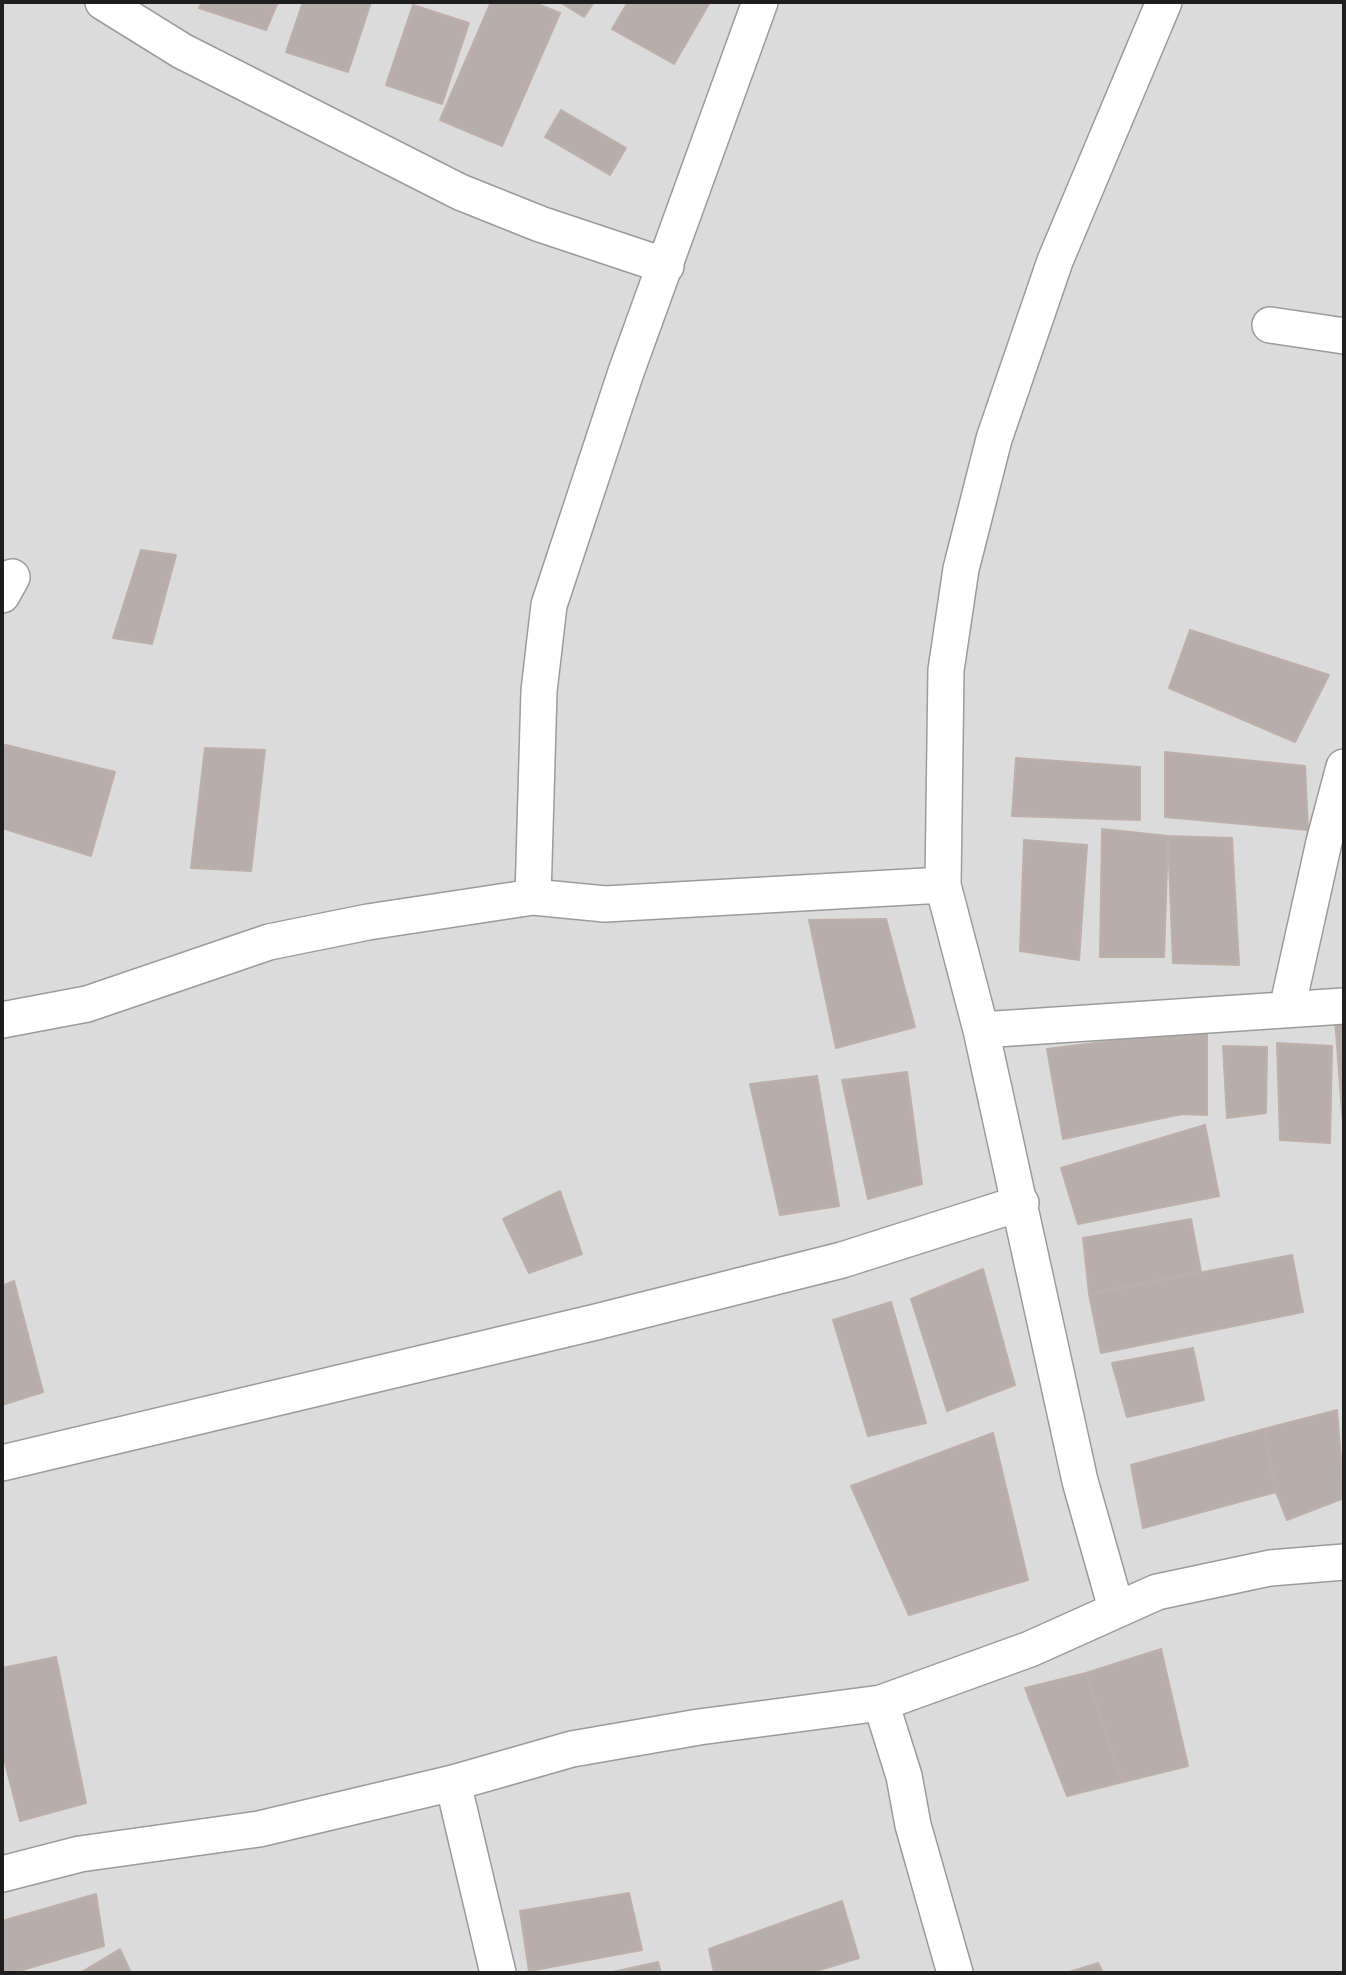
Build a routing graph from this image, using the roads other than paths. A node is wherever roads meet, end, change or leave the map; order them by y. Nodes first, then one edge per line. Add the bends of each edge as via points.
1 (103, 2) edge
2 (760, 2) edge
3 (1164, 2) edge
4 (666, 266) junction
5 (1270, 325) dead end
6 (1344, 336) edge
7 (1344, 767) edge
8 (943, 885) junction
9 (533, 897) junction
10 (1344, 1006) edge
11 (1287, 1009) junction
12 (2, 1020) edge
13 (981, 1030) junction
14 (1021, 1203) junction
15 (2, 1462) edge
16 (1344, 1562) edge
17 (1116, 1608) junction
18 (881, 1703) junction
19 (453, 1783) junction
20 (2, 1874) edge
21 (498, 1973) edge
22 (956, 1973) edge

1 - 4 street via 183,51 460,192
2 - 4 street
3 - 8 street via 1055,261 994,439 961,569 946,670
4 - 9 street via 549,605 539,691
5 - 6 street
7 - 11 street
8 - 9 street via 605,904
8 - 13 street
9 - 12 street via 269,942 87,1004
10 - 11 street
11 - 13 street
13 - 14 street
14 - 15 street via 803,1270
14 - 17 street via 1080,1481
16 - 17 street via 1270,1568 1157,1592
17 - 18 street via 1030,1648
18 - 19 street via 572,1749
18 - 22 street
19 - 20 street via 259,1829 80,1854
19 - 21 street

